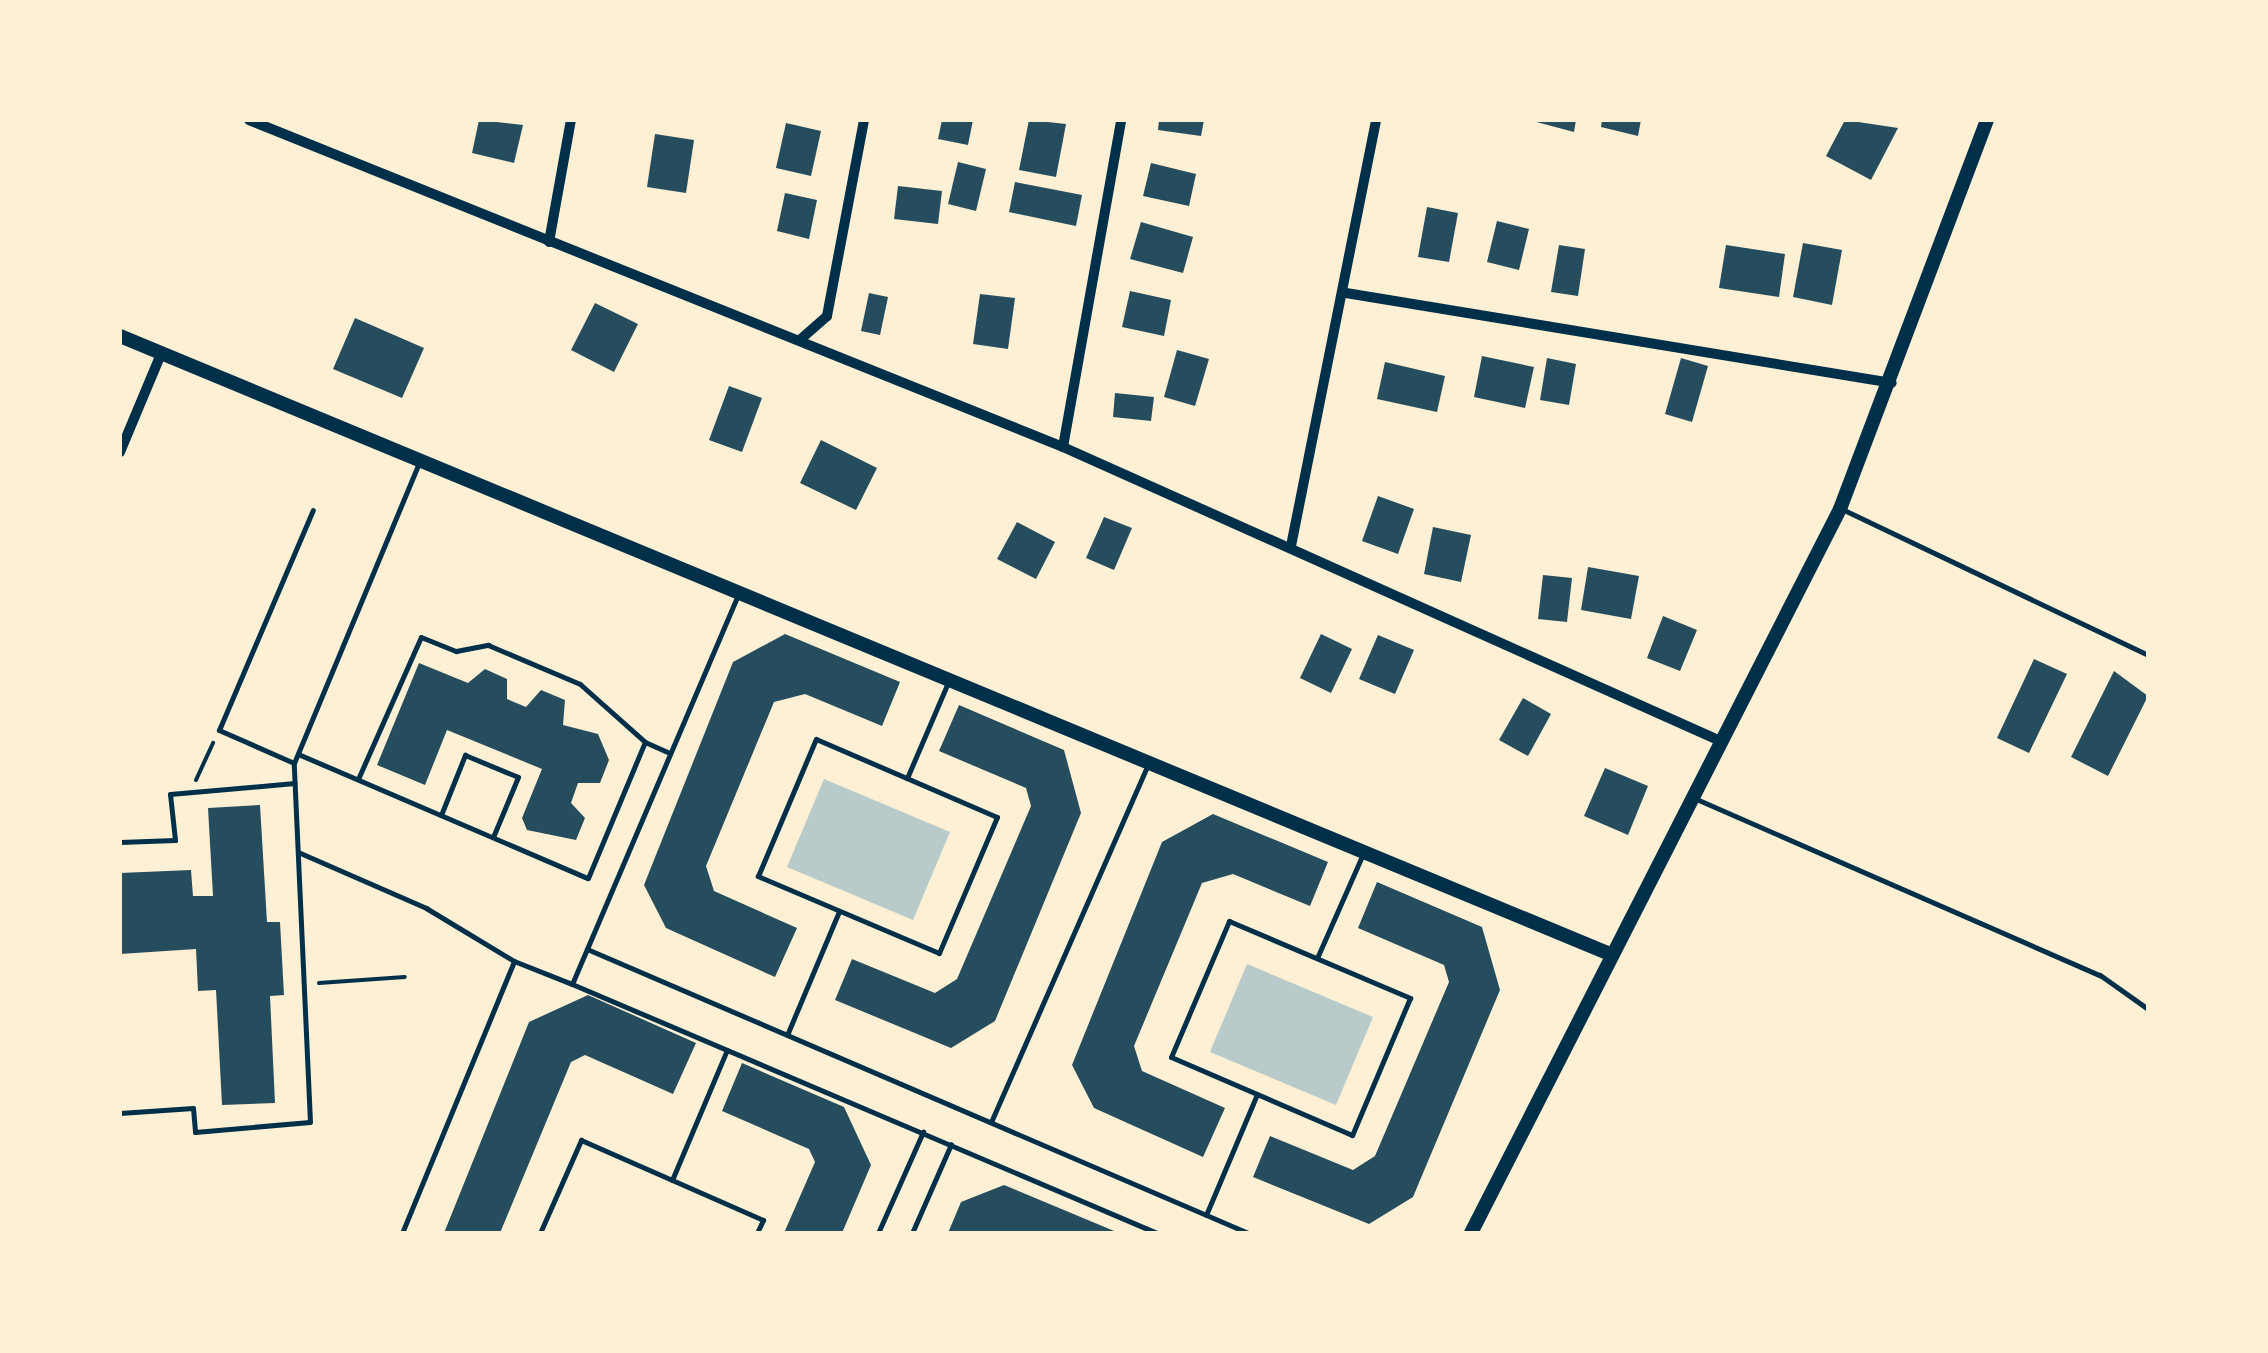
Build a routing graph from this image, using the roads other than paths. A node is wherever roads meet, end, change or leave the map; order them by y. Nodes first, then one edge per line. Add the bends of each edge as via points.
1 (249, 120) edge
2 (571, 120) edge
3 (864, 120) edge
4 (1122, 120) edge
5 (1376, 120) edge
6 (1987, 120) edge
7 (549, 242) junction
8 (1346, 293) junction
9 (120, 336) edge
10 (802, 338) junction
11 (162, 354) junction
12 (1892, 383) junction
13 (1063, 447) junction
14 (120, 452) edge
15 (420, 460) junction
16 (1840, 508) junction
17 (313, 510) dead end
18 (1292, 546) junction
19 (739, 593) junction
20 (2148, 655) edge
21 (949, 680) junction
22 (1718, 740) junction
23 (645, 742) junction
24 (670, 753) junction
25 (298, 754) junction
26 (294, 763) junction
27 (1149, 763) junction
28 (907, 778) junction
29 (358, 780) junction
30 (295, 784) junction
31 (1689, 796) junction
32 (440, 815) junction
33 (493, 837) junction
34 (120, 842) edge
35 (298, 852) junction
36 (1364, 852) junction
37 (838, 911) junction
38 (587, 950) junction
39 (1610, 954) junction
40 (1317, 958) junction
41 (514, 960) junction
42 (572, 984) junction
43 (2148, 1009) edge
44 (788, 1035) junction
45 (728, 1049) junction
46 (1257, 1094) junction
47 (120, 1113) edge
48 (991, 1122) junction
49 (924, 1132) junction
50 (951, 1144) junction
51 (672, 1180) junction
52 (1206, 1215) junction
53 (1144, 1230) edge
54 (402, 1233) edge
55 (540, 1233) edge
56 (757, 1233) edge
57 (878, 1233) edge
58 (912, 1233) edge
59 (1157, 1233) edge
60 (1248, 1233) edge
61 (1471, 1233) edge

1 - 7 street
2 - 7 street
3 - 10 street via 827,316
4 - 13 street
5 - 8 street
6 - 12 street
7 - 10 street
8 - 12 street
8 - 18 street
9 - 11 street
10 - 13 street
11 - 14 street
11 - 15 street
12 - 16 street
13 - 18 street
15 - 19 street
15 - 25 lane
16 - 20 lane
16 - 22 street
17 - 26 lane via 219,730
18 - 22 street
19 - 21 street
19 - 24 lane
21 - 27 street
21 - 28 lane
22 - 31 street
23 - 24 lane
23 - 29 lane via 580,684 488,646 456,651 421,637
23 - 33 lane via 588,878
24 - 38 lane
25 - 26 lane
25 - 29 lane
26 - 30 lane
27 - 36 street
27 - 48 lane
28 - 37 lane via 816,740 758,876
28 - 37 lane via 997,816 938,953
29 - 32 lane
30 - 34 lane via 170,794 175,840
30 - 35 lane
31 - 39 street
31 - 43 lane via 2100,975
32 - 33 lane
32 - 33 lane via 465,756 518,777
35 - 41 lane via 426,908
35 - 47 lane via 310,1122 195,1132 194,1108
36 - 39 street
36 - 40 lane
37 - 44 lane
38 - 42 lane
38 - 44 lane
39 - 61 street
40 - 46 lane via 1229,920 1171,1057
40 - 46 lane via 1410,998 1352,1134
41 - 42 lane
41 - 54 lane
42 - 45 lane
44 - 48 lane
45 - 49 lane
45 - 51 lane
46 - 52 lane
48 - 52 lane
49 - 50 lane
49 - 57 lane
50 - 53 lane
50 - 58 lane
51 - 55 lane via 580,1140
51 - 56 lane via 762,1220
52 - 60 lane
53 - 59 lane

